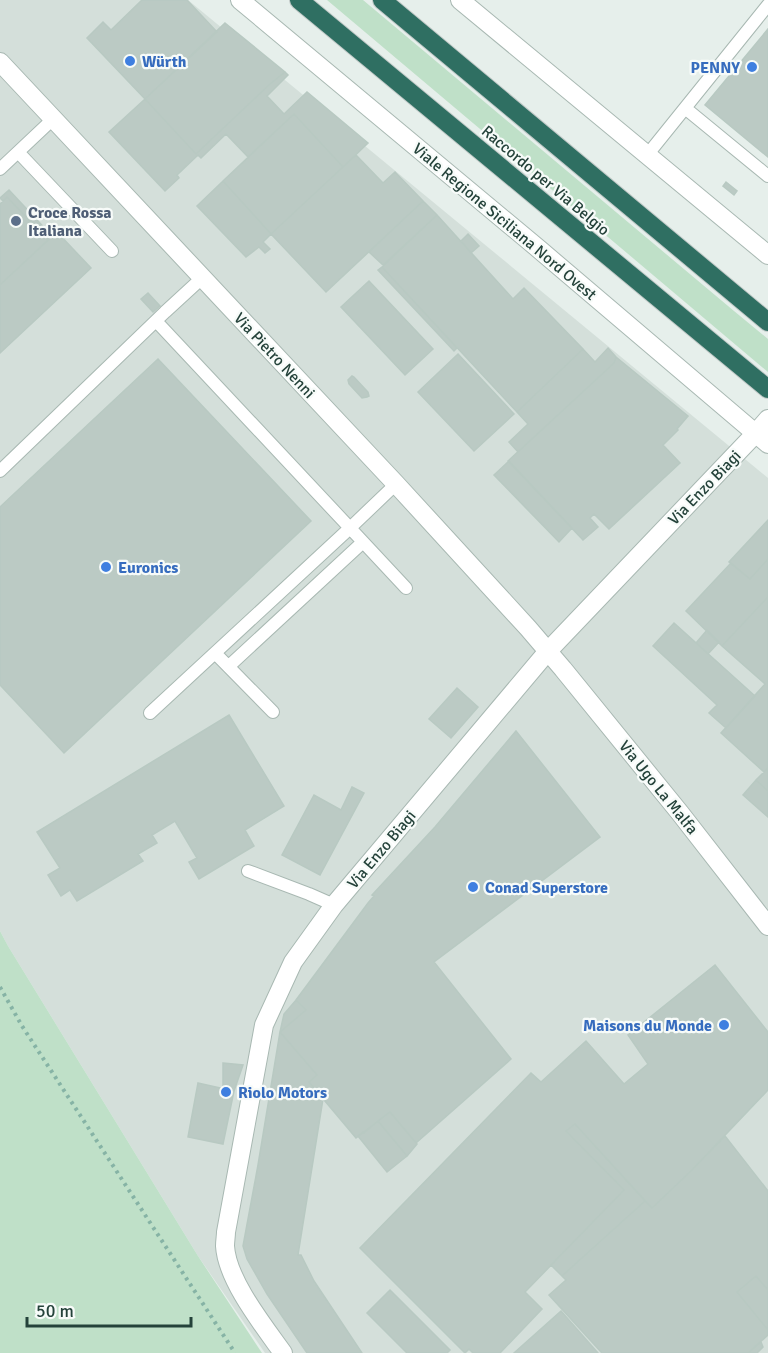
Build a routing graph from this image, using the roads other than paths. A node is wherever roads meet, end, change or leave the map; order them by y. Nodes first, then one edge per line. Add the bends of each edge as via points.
1 (240, 0) edge
2 (299, 0) edge
3 (382, 0) edge
4 (460, 0) edge
5 (768, 5) edge
6 (0, 62) edge
7 (686, 108) junction
8 (53, 120) junction
9 (18, 152) junction
10 (648, 154) junction
11 (0, 169) edge
12 (768, 176) edge
13 (112, 251) dead end
14 (766, 251) edge
15 (202, 278) junction
16 (156, 321) junction
17 (768, 322) edge
18 (768, 389) edge
19 (768, 419) edge
20 (762, 439) edge
21 (0, 471) edge
22 (396, 484) junction
23 (350, 528) junction
24 (363, 542) junction
25 (406, 588) dead end
26 (548, 651) junction
27 (215, 653) junction
28 (229, 666) junction
29 (273, 712) dead end
30 (150, 713) dead end
31 (248, 871) dead end
32 (334, 905) junction
33 (768, 926) edge
34 (283, 1353) edge

1 - 20 street, Viale Regione Siciliana Nord Ovest
2 - 18 highway, Raccordo per Via Belgio
3 - 17 highway, Raccordo per Via Belgio
4 - 10 street
5 - 7 lane
6 - 8 street, Via Pietro Nenni
7 - 10 lane
7 - 12 lane
8 - 9 lane
8 - 15 street, Via Pietro Nenni
9 - 11 lane
9 - 13 lane
10 - 14 street
15 - 16 lane
15 - 22 street, Via Pietro Nenni
16 - 21 lane
16 - 23 lane
19 - 20 street, Via Enzo Biagi
20 - 26 street, Via Enzo Biagi
22 - 23 lane
22 - 26 street, Via Pietro Nenni
23 - 24 lane
23 - 27 lane
24 - 25 lane
24 - 28 lane
26 - 32 street, Via Enzo Biagi
26 - 33 street, Via Ugo La Malfa
27 - 28 lane
27 - 30 lane
28 - 29 lane
31 - 32 lane
32 - 34 street, Via Enzo Biagi via 293,962 264,1025 226,1232 231,1271 242,1294

